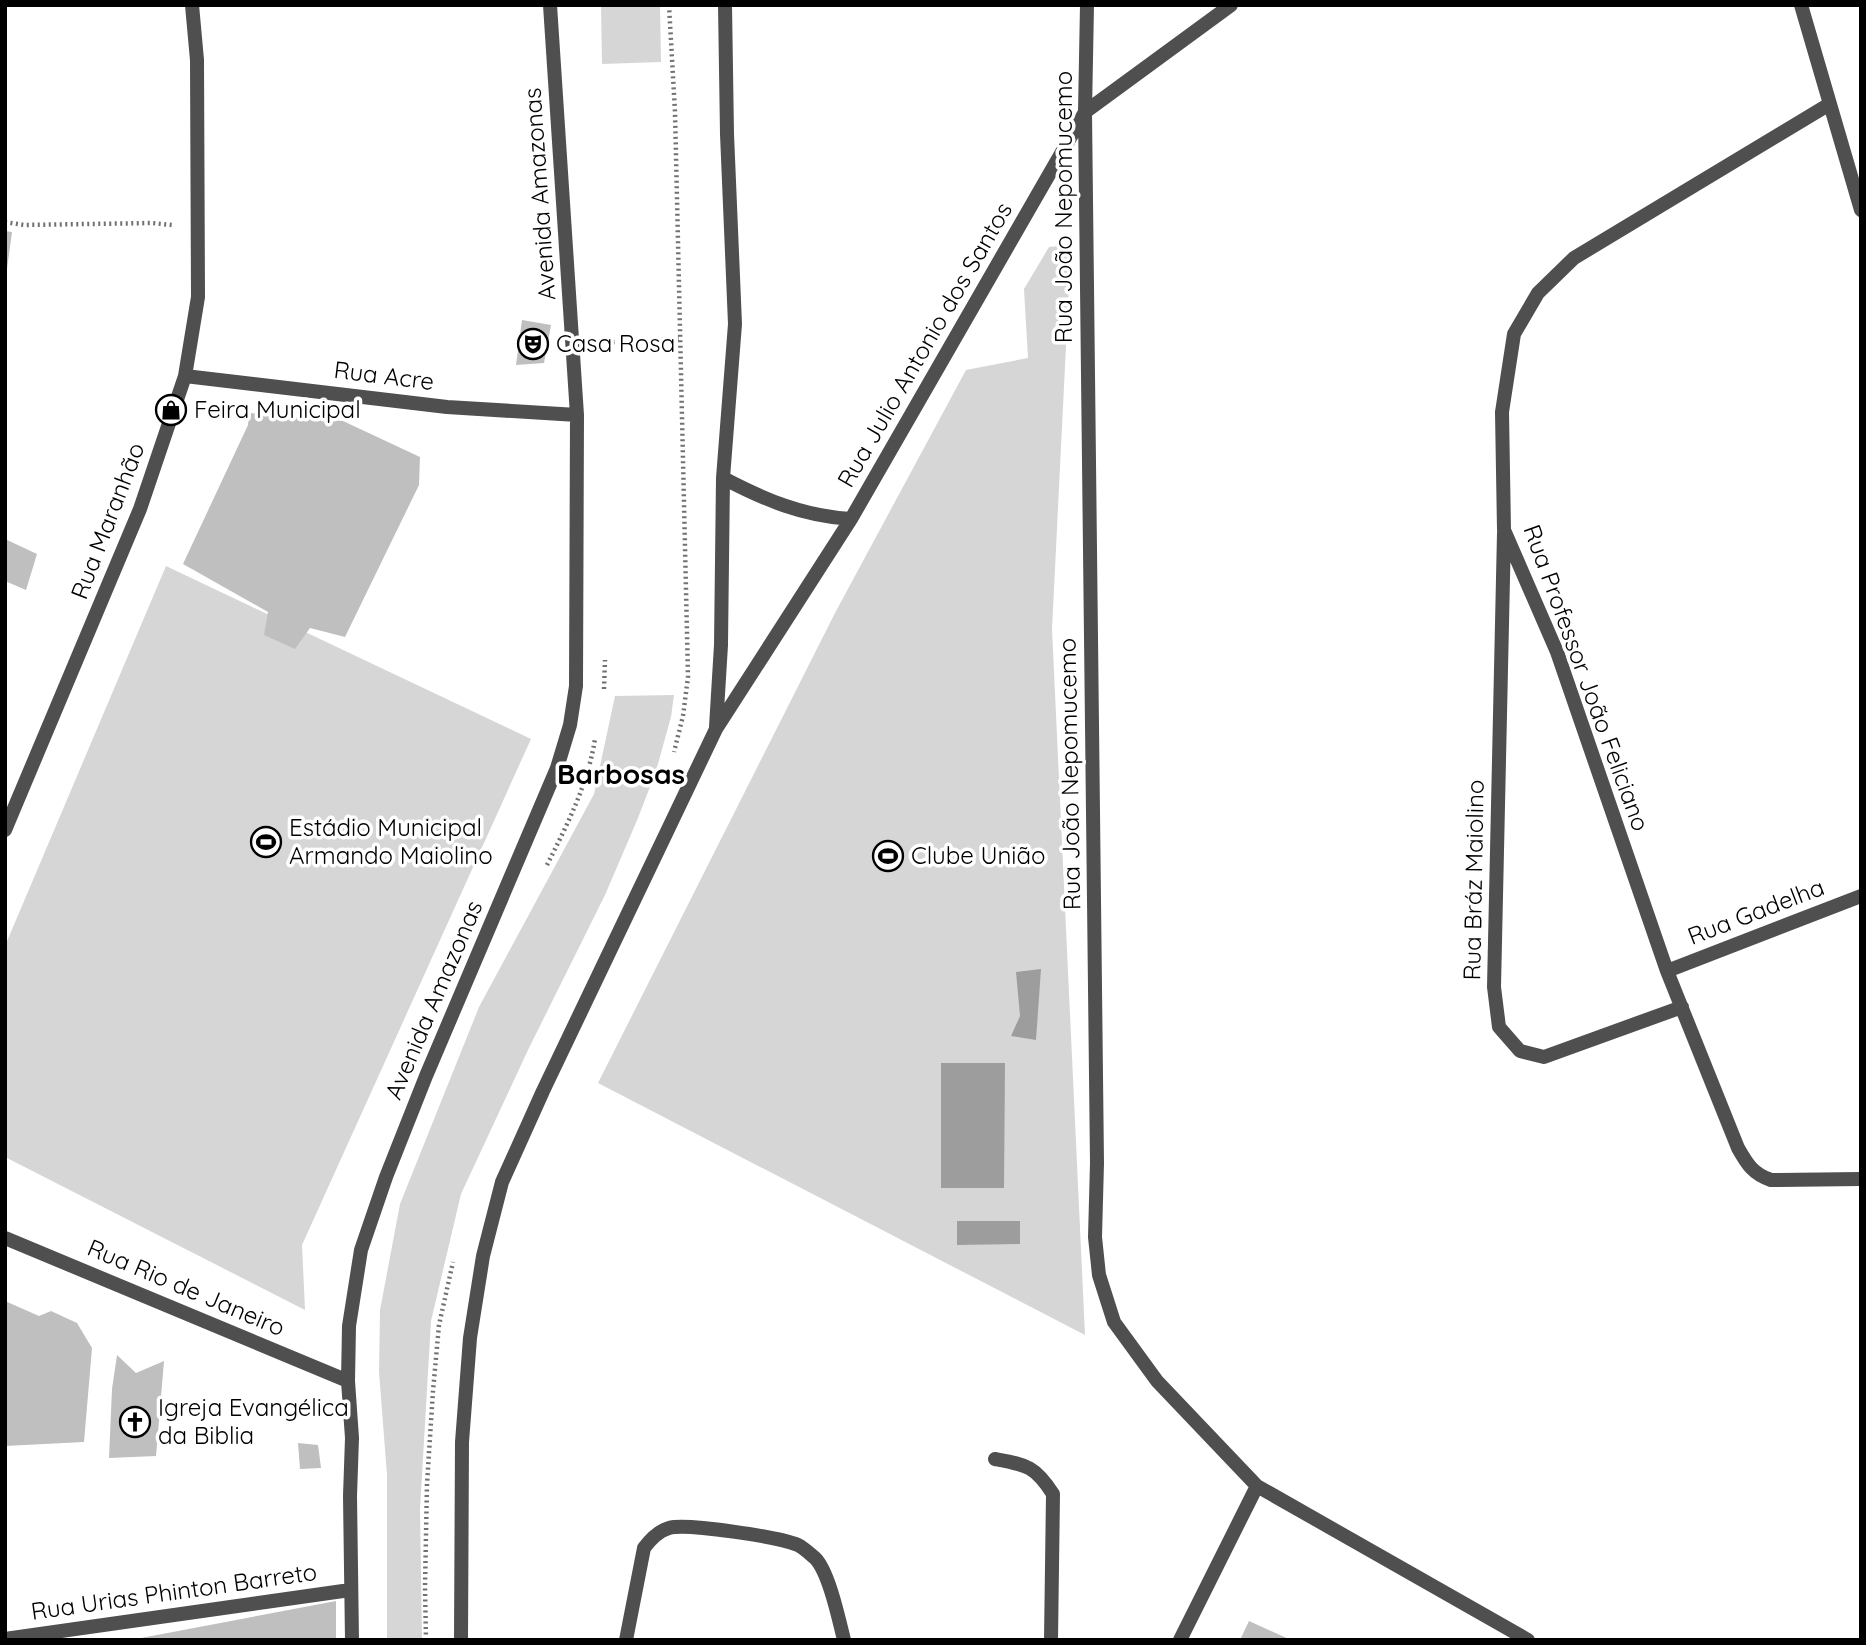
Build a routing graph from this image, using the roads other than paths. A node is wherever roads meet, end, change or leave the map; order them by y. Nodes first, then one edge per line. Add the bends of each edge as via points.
1 (192, 5) edge
2 (550, 5) edge
3 (725, 5) edge
4 (1087, 5) edge
5 (1231, 5) edge
6 (1801, 5) edge
7 (1828, 105) junction
8 (1085, 112) junction
9 (1861, 210) edge
10 (185, 376) junction
11 (578, 415) junction
12 (723, 478) junction
13 (851, 519) junction
14 (1504, 530) junction
15 (716, 729) junction
16 (5, 830) edge
17 (1861, 896) edge
18 (1667, 971) junction
19 (1682, 1007) junction
20 (1861, 1179) edge
21 (5, 1238) edge
22 (348, 1381) junction
23 (995, 1459) dead end
24 (1257, 1486) junction
25 (350, 1590) junction
26 (5, 1639) edge
27 (352, 1640) edge
28 (461, 1640) edge
29 (626, 1640) edge
30 (844, 1640) edge
31 (1051, 1640) edge
32 (1180, 1640) edge
33 (1528, 1640) edge

1 - 10 street, Rua Maranhão via 198,60 198,297
2 - 11 street, Avenida Amazonas
3 - 12 street via 736,324
4 - 8 street, Rua João Nepomucemo
5 - 8 street
6 - 7 street
7 - 9 street
7 - 14 street, Rua Professor João Feliciano via 1574,258 1538,293 1514,334 1502,412
8 - 13 street, Rua Julio Antonio dos Santos
8 - 24 street, Rua João Nepomucemo via 1095,1237 1099,1275 1114,1322 1157,1381
10 - 11 street, Rua Acre via 447,407
10 - 16 street, Rua Maranhão via 140,509
11 - 22 street, Avenida Amazonas via 576,687 570,725 557,768 373,1212 361,1250 349,1326
12 - 13 street, Rua Julio Antonio dos Santos via 780,506
12 - 15 street
13 - 15 street
14 - 18 street, Rua Professor João Feliciano via 1557,652
14 - 19 street, Rua Bráz Maiolino via 1494,987 1499,1027 1520,1051 1544,1057
15 - 28 street via 502,1182 483,1256 470,1338 462,1442
17 - 18 street, Rua Gadelha
18 - 19 street, Rua Professor João Feliciano
19 - 20 street, Rua Professor João Feliciano via 1749,1167 1771,1180
21 - 22 street, Rua Rio de Janeiro
22 - 25 street, Avenida Amazonas
23 - 31 street via 1023,1464 1041,1475 1054,1494
24 - 32 street
24 - 33 street, Rua João Nepomucemo
25 - 26 street, Rua Urias Phinton Barreto
25 - 27 street, Avenida Amazonas
29 - 30 street via 644,1548 653,1536 669,1528 701,1528 800,1546 818,1561

